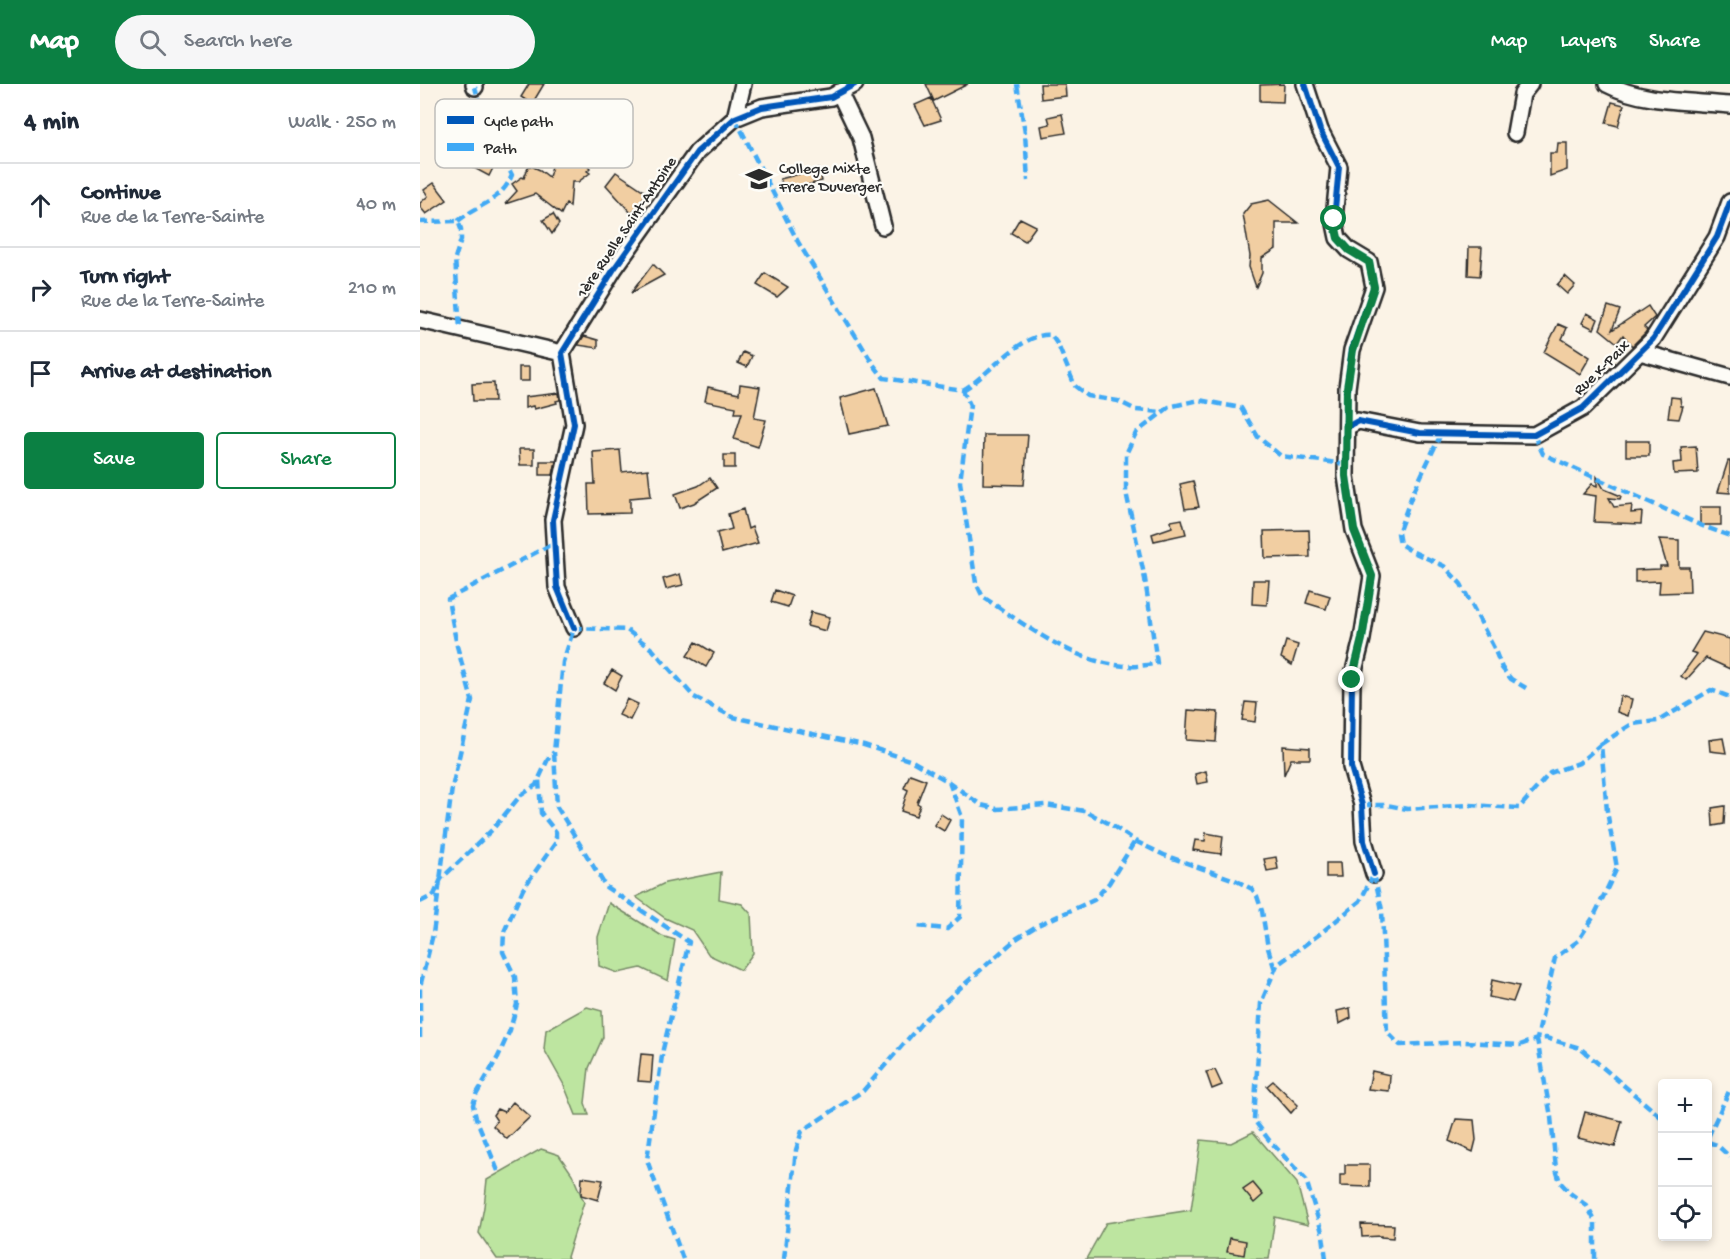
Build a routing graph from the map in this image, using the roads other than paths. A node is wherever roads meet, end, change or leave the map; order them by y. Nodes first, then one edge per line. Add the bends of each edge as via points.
1 (855, 84) edge
2 (1305, 84) edge
3 (1530, 84) edge
4 (1607, 84) edge
5 (741, 85) edge
6 (839, 92) junction
7 (1730, 105) edge
8 (762, 107) junction
9 (735, 118) junction
10 (1515, 133) dead end
11 (1730, 202) edge
12 (883, 226) dead end
13 (420, 320) edge
14 (1640, 352) junction
15 (562, 353) junction
16 (1730, 377) edge
17 (1347, 427) junction
18 (574, 628) dead end
19 (1374, 874) dead end

1 - 6 street, 1ère Ruelle Saint-Antoine
2 - 17 street via 1320,130 1339,167 1334,219 1338,238 1369,262 1374,287 1353,350 1347,388
3 - 10 street via 1522,94
4 - 7 street via 1642,97
5 - 8 street
5 - 9 street
6 - 8 street, 1ère Ruelle Saint-Antoine via 831,97
6 - 12 street via 861,138
8 - 9 street, 1ère Ruelle Saint-Antoine
9 - 15 street, 1ère Ruelle Saint-Antoine via 697,152 614,269
11 - 14 street, Rue K-Paix via 1717,237 1653,339
13 - 15 street
14 - 16 street
14 - 17 street, Rue K-Paix via 1582,408 1534,435 1420,433 1358,421
15 - 18 street via 574,424 553,520 557,587
17 - 19 street via 1346,476 1354,530 1372,576 1352,680 1351,766

